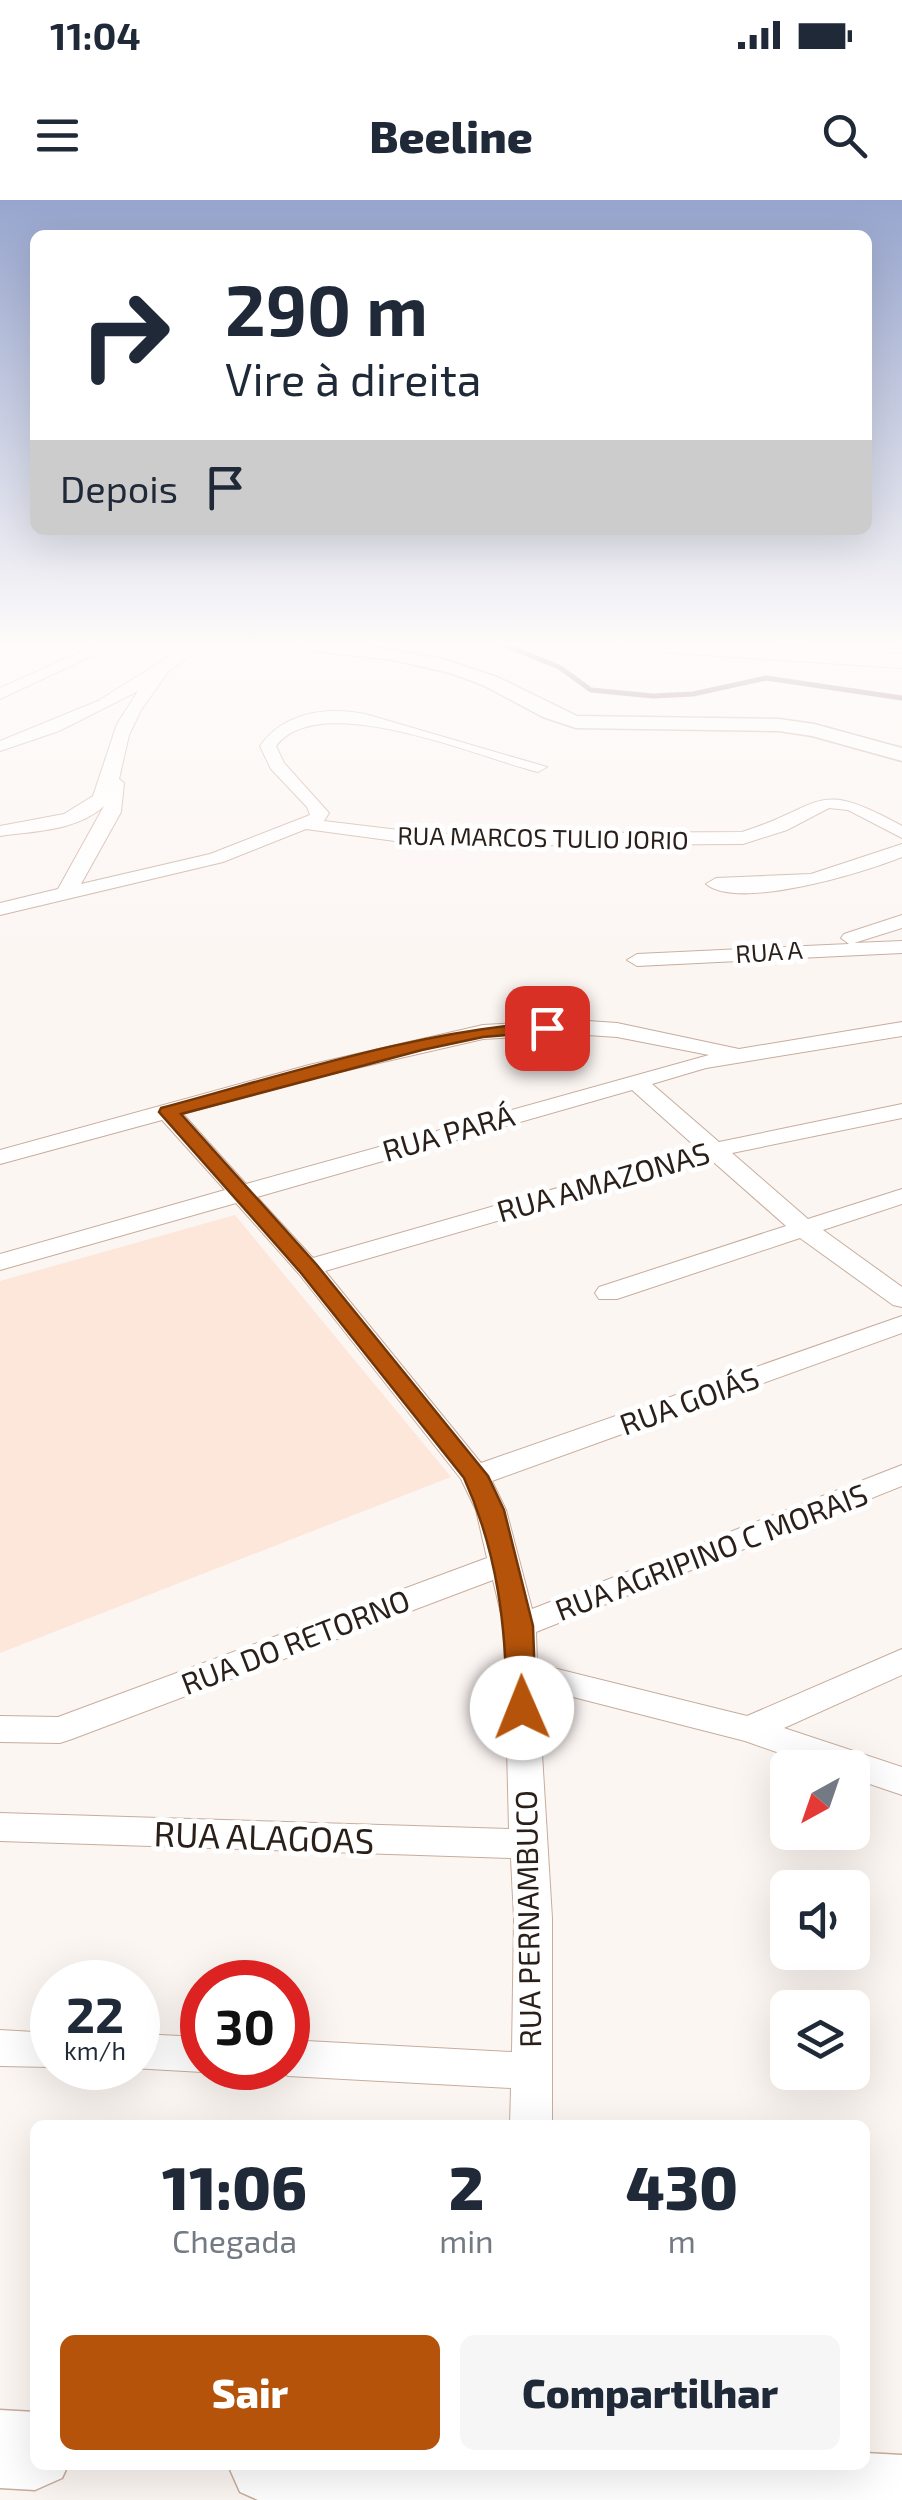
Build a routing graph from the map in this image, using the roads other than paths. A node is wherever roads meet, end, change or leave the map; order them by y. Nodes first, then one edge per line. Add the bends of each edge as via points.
1 (116, 751) edge
2 (270, 751) edge
3 (485, 751) edge
4 (538, 767) dead end
5 (115, 771) junction
6 (306, 824) junction
7 (0, 831) edge
8 (902, 833) edge
9 (902, 850) edge
10 (716, 884) dead end
11 (66, 893) junction
12 (0, 910) edge
13 (902, 922) edge
14 (902, 947) edge
15 (816, 948) junction
16 (636, 960) dead end
17 (902, 1029) edge
18 (740, 1054) junction
19 (634, 1080) junction
20 (902, 1111) edge
21 (168, 1112) junction
22 (714, 1149) junction
23 (0, 1157) edge
24 (242, 1194) junction
25 (902, 1196) edge
26 (803, 1228) junction
27 (0, 1262) edge
28 (308, 1268) junction
29 (608, 1293) dead end
30 (902, 1300) edge
31 (902, 1324) edge
32 (476, 1476) junction
33 (902, 1476) edge
34 (505, 1563) junction
35 (520, 1626) junction
36 (902, 1660) edge
37 (522, 1672) junction
38 (748, 1729) junction
39 (0, 1730) edge
40 (902, 1781) edge
41 (0, 1827) edge
42 (527, 1844) junction
43 (0, 2048) edge
44 (30, 2049) edge
45 (310, 2059) edge
46 (531, 2071) junction
47 (531, 2120) edge
48 (0, 2449) edge
49 (30, 2452) edge
50 (441, 2470) edge
51 (546, 2473) edge
52 (902, 2494) edge

1 - 5 street
2 - 6 street via 277,767 314,802 320,816
3 - 4 street
5 - 7 street via 91,808
5 - 11 street via 112,812
6 - 8 street, RUA MARCOS TULIO JORIO via 432,840 720,839 763,834 826,802 852,805
6 - 11 street via 216,858
9 - 10 street via 830,879
11 - 12 street
13 - 15 street
14 - 15 street, RUA A
15 - 16 street, RUA A
17 - 18 street, RUA PARÁ
18 - 19 street, RUA PARÁ
18 - 21 street via 616,1030 483,1032
19 - 22 street
19 - 24 street, RUA PARÁ
20 - 22 street, RUA AMAZONAS
21 - 23 street
21 - 24 street, RUA PERNAMBUCO
22 - 26 street
22 - 28 street, RUA AMAZONAS
24 - 27 street, RUA PARÁ
24 - 28 street, RUA PERNAMBUCO
25 - 26 street
26 - 29 street
26 - 30 street
28 - 32 street, RUA PERNAMBUCO
31 - 32 street, RUA GOIÁS
32 - 34 street, RUA PERNAMBUCO
33 - 35 street, RUA AGRIPINO C MORAIS
34 - 35 street, RUA PERNAMBUCO
34 - 39 street, RUA DO RETORNO via 52,1732
35 - 37 street, RUA PERNAMBUCO
36 - 38 street
37 - 38 street
37 - 42 street, RUA PERNAMBUCO
38 - 40 street
41 - 42 street, RUA ALAGOAS
42 - 46 street, RUA PERNAMBUCO via 534,1918
43 - 44 street
45 - 46 street
46 - 47 street, RUA PERNAMBUCO
48 - 49 main road
50 - 51 main road
51 - 52 main road

